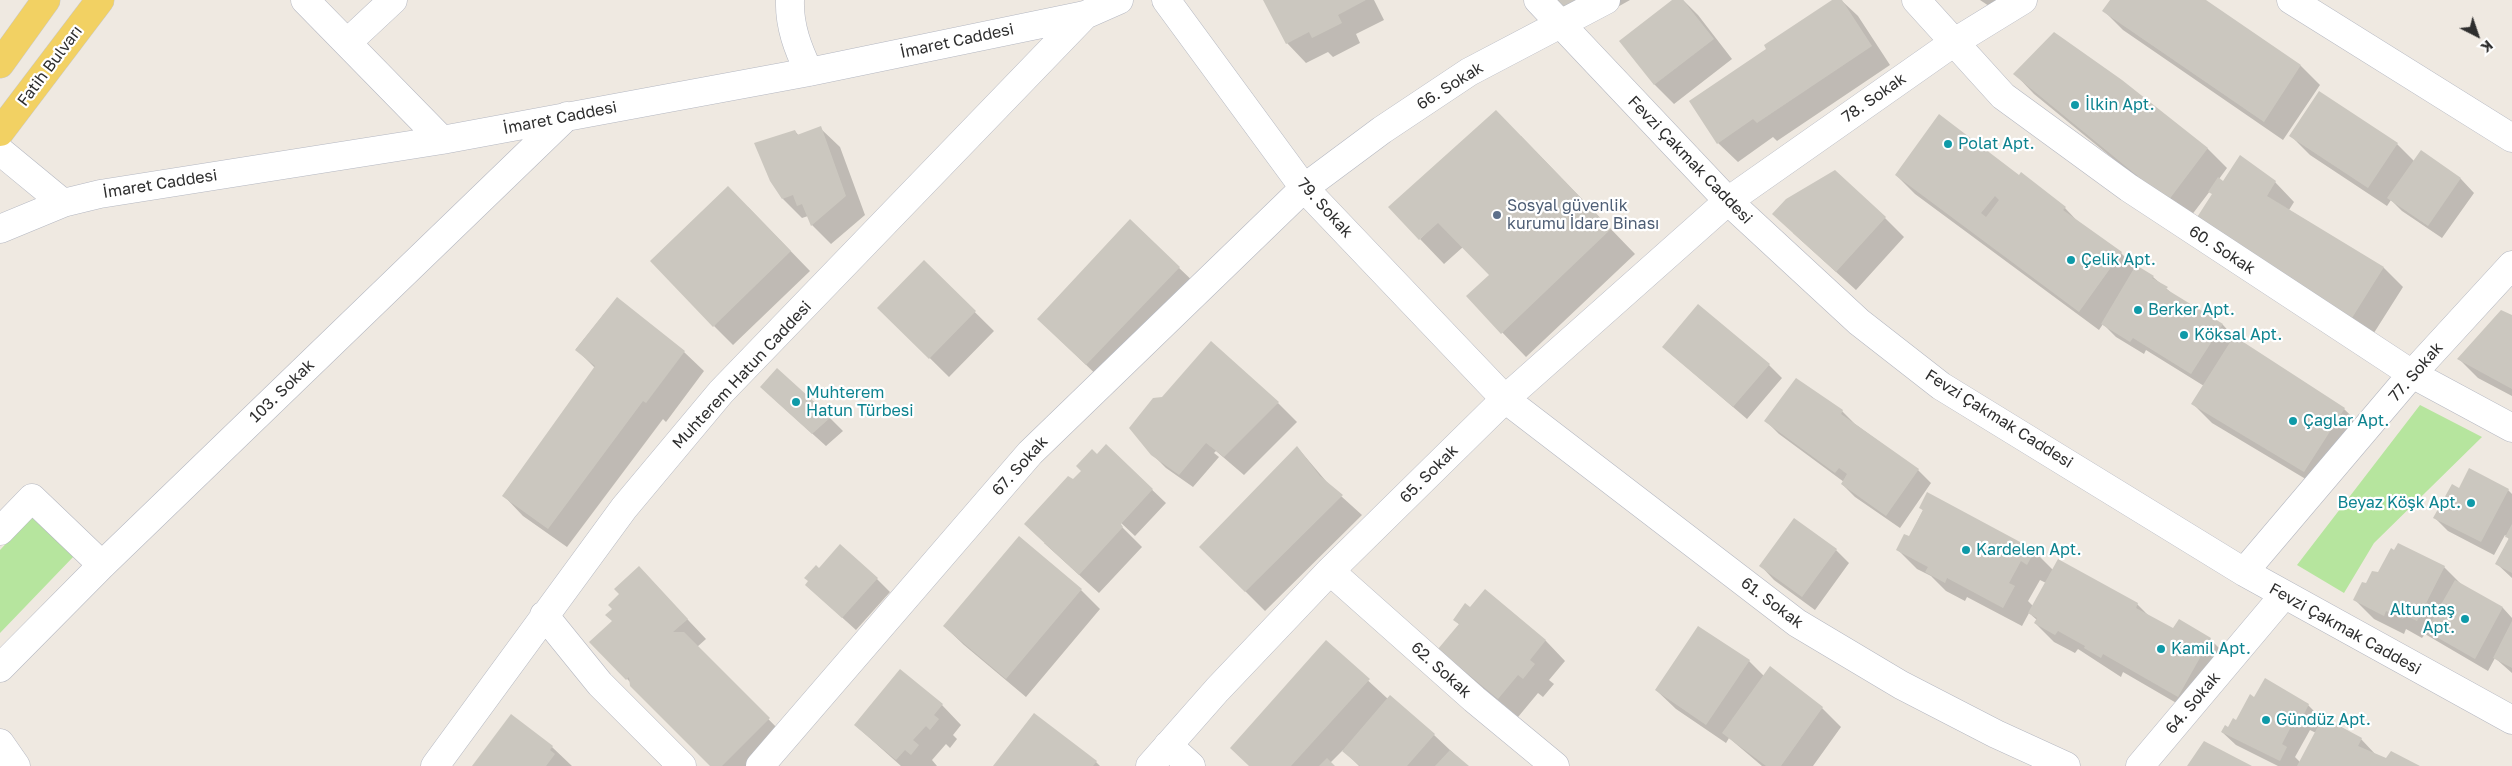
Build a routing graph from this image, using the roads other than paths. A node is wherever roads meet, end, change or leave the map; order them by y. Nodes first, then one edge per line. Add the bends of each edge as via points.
1 (46, 0) edge
2 (100, 0) edge
3 (305, 0) edge
4 (393, 0) edge
5 (790, 0) edge
6 (1119, 0) edge
7 (1166, 0) edge
8 (1538, 0) edge
9 (1606, 0) edge
10 (1916, 0) edge
11 (2023, 0) edge
12 (2291, 0) edge
13 (1085, 15) junction
14 (1559, 24) junction
15 (348, 42) junction
16 (1952, 42) junction
17 (0, 64) edge
18 (809, 72) junction
19 (567, 116) junction
20 (0, 132) edge
21 (2512, 138) edge
22 (442, 140) junction
23 (0, 151) edge
24 (1304, 188) junction
25 (1728, 201) junction
26 (62, 203) junction
27 (0, 228) edge
28 (2512, 265) edge
29 (2412, 374) junction
30 (1505, 399) junction
31 (2512, 428) edge
32 (0, 531) edge
33 (102, 565) junction
34 (1330, 571) junction
35 (2244, 572) junction
36 (2284, 595) junction
37 (544, 615) junction
38 (0, 668) edge
39 (2512, 720) edge
40 (0, 743) edge
41 (1168, 745) junction
42 (16, 766) edge
43 (435, 766) edge
44 (682, 766) edge
45 (760, 766) edge
46 (1150, 766) edge
47 (1190, 766) edge
48 (1554, 766) edge
49 (2066, 766) edge
50 (2140, 766) edge

1 - 17 main road
2 - 20 main road, Fatih Bulvarı
3 - 15 street
4 - 15 street
5 - 18 street via 796,44
6 - 13 street, İmaret Caddesi
7 - 24 street, 79. Sokak
8 - 14 street, Fevzi Çakmak Caddesi
9 - 14 street, 66. Sokak
10 - 16 street, 60. Sokak
11 - 16 street, 78. Sokak
12 - 21 street
13 - 18 street, İmaret Caddesi
13 - 37 street, Muhterem Hatun Caddesi via 722,392 624,508
14 - 24 street, 66. Sokak via 1469,72 1382,130
14 - 25 street, Fevzi Çakmak Caddesi
15 - 22 street
16 - 25 street, 78. Sokak
16 - 29 street, 60. Sokak via 2003,96 2128,188
18 - 19 street, İmaret Caddesi
19 - 22 street, İmaret Caddesi
19 - 33 street, 103. Sokak
22 - 26 street, İmaret Caddesi via 100,194
23 - 26 street
24 - 30 street, 79. Sokak
24 - 45 street, 67. Sokak via 1030,453
25 - 30 street, 65. Sokak
25 - 35 street, Fevzi Çakmak Caddesi via 1858,322 1941,386
26 - 27 street, İmaret Caddesi
28 - 29 street, 77. Sokak
29 - 31 street, 60. Sokak
29 - 35 street, 77. Sokak
30 - 34 street, 65. Sokak
30 - 49 street, 61. Sokak via 1797,623 1902,685
32 - 33 street via 32,498
33 - 38 street, 103. Sokak
34 - 41 street, 65. Sokak
34 - 48 street, 62. Sokak
35 - 36 street, Fevzi Çakmak Caddesi
36 - 39 street, Fevzi Çakmak Caddesi
36 - 50 street, 64. Sokak
37 - 43 street, Muhterem Hatun Caddesi
37 - 44 street via 600,684
40 - 42 street
41 - 46 street, 65. Sokak
41 - 47 street

